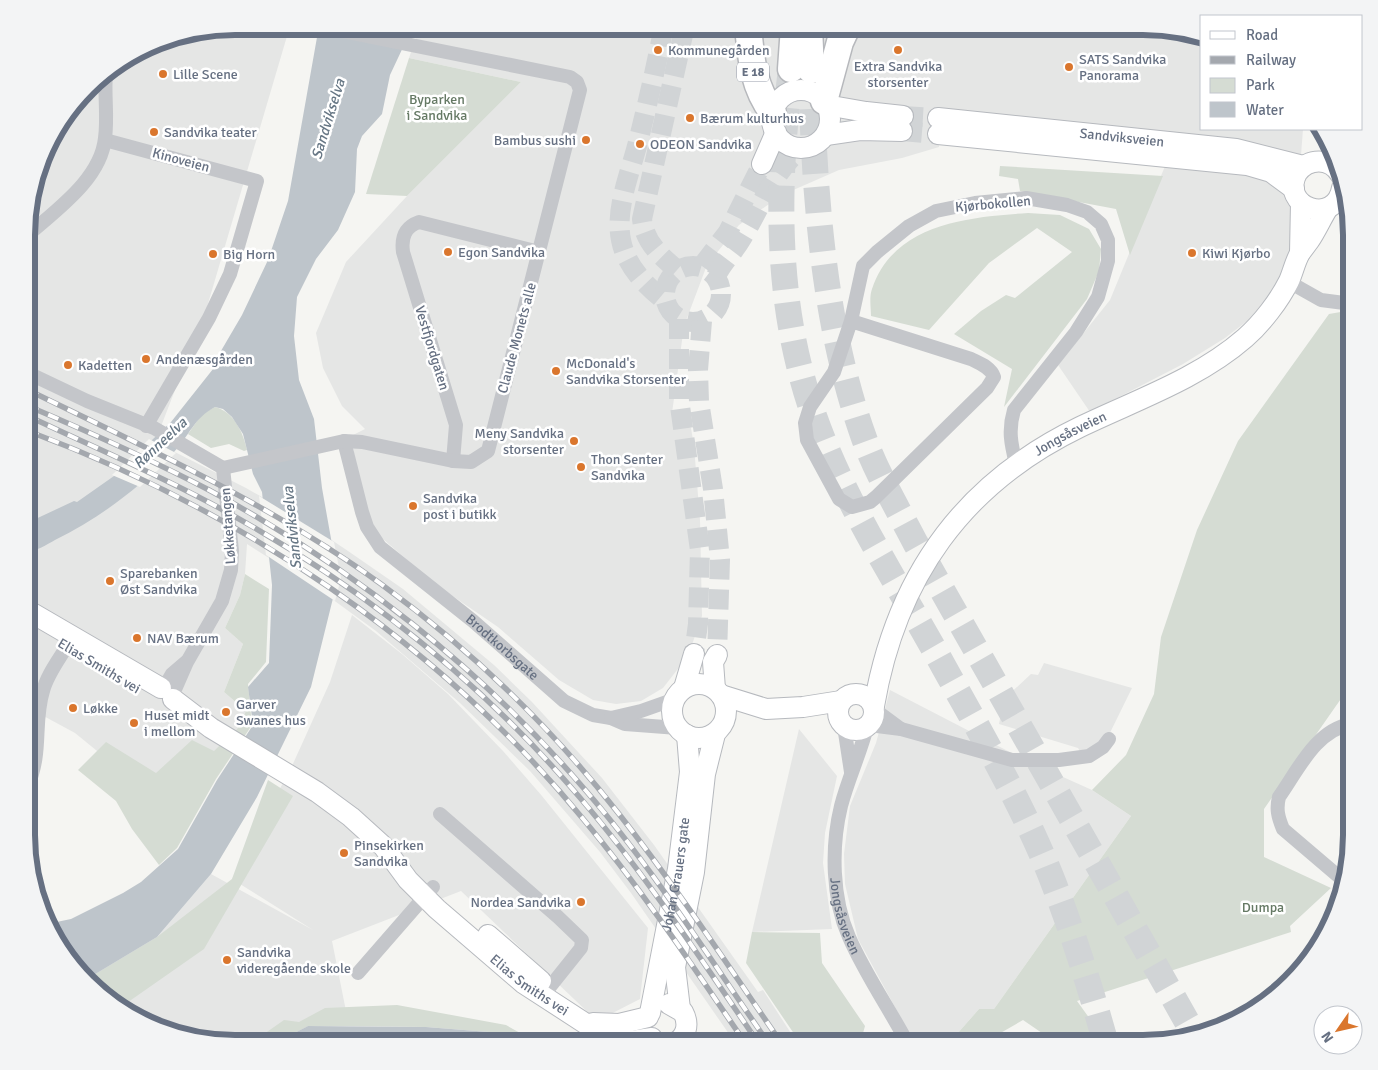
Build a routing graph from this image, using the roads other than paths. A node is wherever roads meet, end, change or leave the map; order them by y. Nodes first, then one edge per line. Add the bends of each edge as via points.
1 (361, 35) edge
2 (749, 35) edge
3 (784, 35) edge
4 (795, 35) edge
5 (807, 35) edge
6 (818, 35) edge
7 (844, 35) edge
8 (798, 67) junction
9 (106, 82) edge
10 (825, 103) junction
11 (774, 123) junction
12 (826, 135) junction
13 (105, 140) junction
14 (762, 164) tunnel mouth
15 (1330, 164) edge
16 (1303, 166) junction
17 (1339, 194) edge
18 (1298, 196) junction
19 (1328, 208) junction
20 (35, 229) edge
21 (539, 252) junction
22 (1300, 253) junction
23 (1289, 282) junction
24 (1343, 303) edge
25 (851, 321) junction
26 (35, 376) edge
27 (150, 427) junction
28 (344, 441) junction
29 (454, 461) junction
30 (1016, 464) junction
31 (222, 468) junction
32 (41, 626) edge
33 (67, 646) junction
34 (694, 654) tunnel mouth
35 (716, 655) tunnel mouth
36 (884, 659) junction
37 (718, 692) junction
38 (680, 694) junction
39 (166, 696) junction
40 (847, 697) junction
41 (803, 707) junction
42 (766, 709) junction
43 (871, 717) junction
44 (611, 718) junction
45 (842, 724) junction
46 (1343, 726) edge
47 (719, 729) junction
48 (682, 732) junction
49 (1109, 739) dead end
50 (35, 765) edge
51 (851, 775) junction
52 (440, 814) dead end
53 (1338, 876) edge
54 (429, 892) junction
55 (358, 973) dead end
56 (549, 988) junction
57 (680, 1009) junction
58 (649, 1015) junction
59 (608, 1035) edge
60 (654, 1035) edge
61 (674, 1035) edge
62 (903, 1035) edge

1 - 21 street, Claude Monets alle via 562,75 577,82 580,90
2 - 11 highway, E 18 via 755,81
3 - 8 highway, E 18
4 - 8 highway
5 - 8 highway
6 - 8 highway
7 - 10 highway
9 - 13 street
10 - 11 main road via 808,91 799,90 782,98
10 - 12 main road via 830,120
10 - 12 main road via 903,124
11 - 12 main road via 787,144 802,148 816,144
11 - 14 main road
13 - 20 street via 98,160 77,190
13 - 27 street, Kinoveien via 257,181 230,274
15 - 16 main road via 1320,161
16 - 18 main road via 1295,176
16 - 18 main road, Sandviksveien via 1236,148 938,126 1247,165 1271,172
17 - 19 main road via 1337,202
18 - 19 main road via 1314,210
18 - 22 main road, Jongsåsveien
19 - 22 main road, Jongsåsveien
21 - 29 street, Claude Monets alle via 488,451 471,462
21 - 29 street, Vestfjordgaten via 419,222 403,235 403,252 456,424
22 - 23 main road, Jongsåsveien
23 - 24 street via 1321,300
23 - 30 main road, Jongsåsveien via 1251,333 1219,357 1180,381 1056,440
25 - 25 street, Kjørbokollen via 834,372 810,407 805,424 814,456 838,499 852,506 870,502 876,497 988,388 994,376 970,359
25 - 30 street, Kjørbokollen via 863,266 909,226 936,211 1026,198 1067,204 1087,212 1101,224 1108,240 1108,261 1098,297 1076,332 1014,410 1010,441
26 - 27 street, Løkketangen
27 - 31 street, Løkketangen
28 - 29 street, Claude Monets alle
28 - 31 street, Claude Monets alle
28 - 44 street, Brodtkorbsgate via 367,527 380,547 473,621 550,692 577,709
30 - 36 main road, Jongsåsveien via 972,502 927,560 906,599
31 - 39 street, Løkketangen via 232,551 231,570 222,601
32 - 33 main road, Elias Smiths vei
32 - 39 main road, Elias Smiths vei
33 - 39 main road, Elias Smiths vei
33 - 50 street via 42,692
34 - 38 main road
35 - 37 main road via 713,662
36 - 40 main road, Jongsåsveien
36 - 43 main road, Jongsåsveien
37 - 38 main road via 700,684
37 - 42 main road
37 - 47 main road via 726,710
38 - 44 street, Brodtkorbsgate via 641,711
38 - 48 main road via 672,714
39 - 54 main road, Elias Smiths vei via 188,719 211,728 334,804 382,846 408,880
40 - 41 main road
40 - 43 main road via 865,696
40 - 45 main road via 838,712
41 - 42 main road
41 - 45 main road
42 - 47 main road
43 - 45 main road via 858,730
43 - 49 street via 901,729 1012,760 1089,756
43 - 51 street, Jongsåsveien
44 - 48 street, Brodtkorbsgate via 625,724
45 - 51 street, Jongsåsveien
46 - 53 street via 1328,733 1314,746 1279,797 1277,805 1283,828
47 - 48 main road via 696,738
47 - 57 main road, Johan Grauers gate via 705,774 694,872 676,967
48 - 58 main road, Johan Grauers gate via 690,772 678,870
51 - 62 street, Jongsåsveien via 840,808 835,859 841,914 849,937
52 - 56 street, Elias Smiths vei via 582,940 582,948
54 - 55 street
54 - 56 main road, Elias Smiths vei
54 - 59 main road, Elias Smiths vei via 523,983 548,997 583,1024
56 - 58 main road, Elias Smiths vei via 596,1024 620,1024
57 - 58 main road via 665,1004 655,1007
57 - 61 main road via 687,1024
58 - 60 main road via 647,1030

